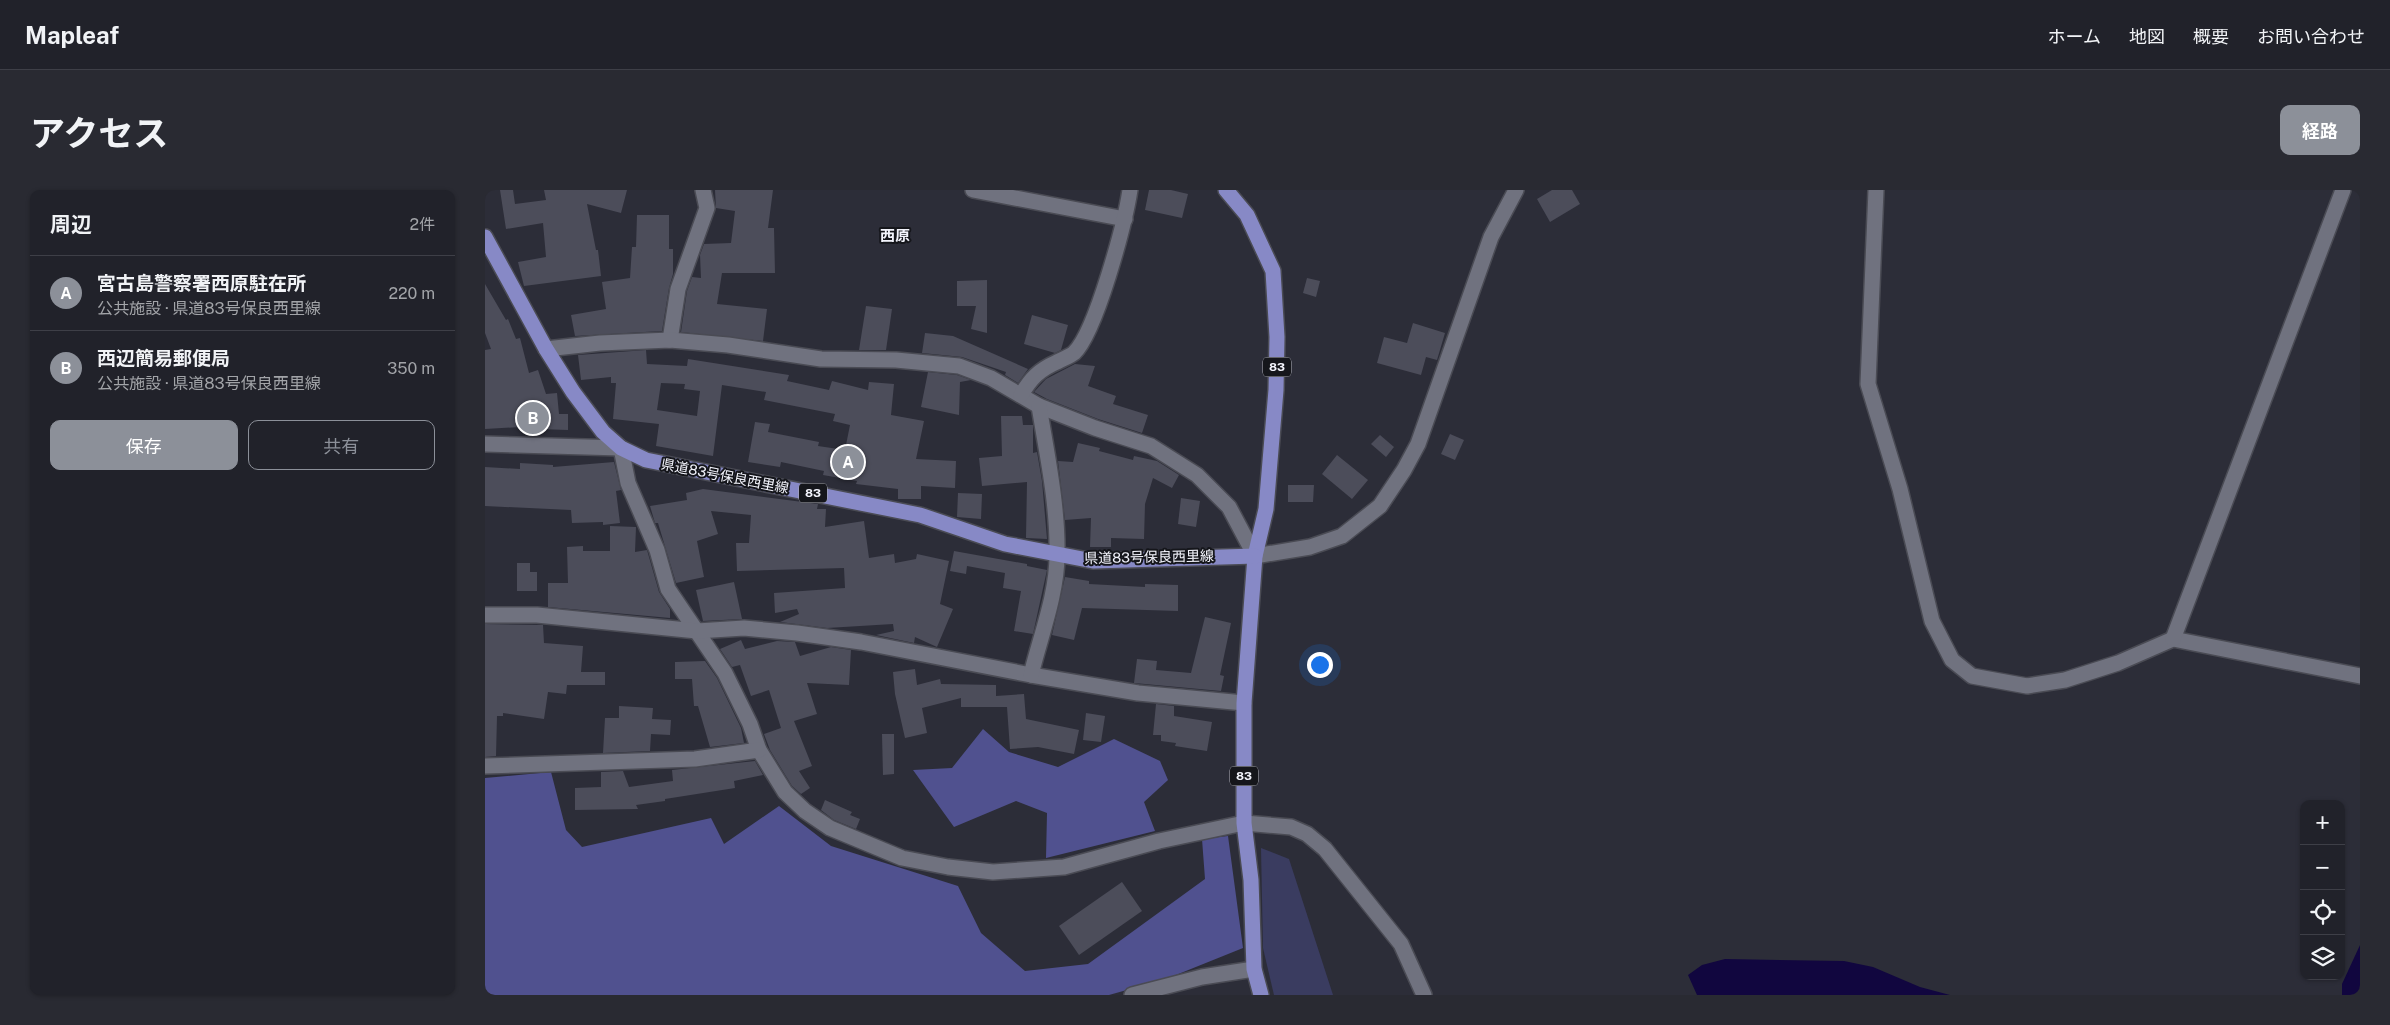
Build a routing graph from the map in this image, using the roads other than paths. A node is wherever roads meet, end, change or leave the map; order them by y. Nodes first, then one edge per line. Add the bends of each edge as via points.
1 (703, 190) edge
2 (973, 190) edge
3 (1129, 190) edge
4 (1226, 190) edge
5 (1516, 190) edge
6 (1876, 190) edge
7 (2343, 190) edge
8 (1125, 219) junction
9 (485, 237) edge
10 (670, 340) junction
11 (546, 349) junction
12 (1021, 395) junction
13 (1039, 406) junction
14 (485, 444) edge
15 (621, 448) junction
16 (1057, 555) junction
17 (1255, 556) junction
18 (485, 615) edge
19 (697, 631) junction
20 (2173, 639) junction
21 (1031, 675) junction
22 (2360, 676) edge
23 (1244, 703) junction
24 (759, 750) junction
25 (485, 766) edge
26 (1243, 823) junction
27 (1254, 969) junction
28 (1132, 995) edge
29 (1261, 995) edge
30 (1424, 995) edge

1 - 10 street via 707,208 678,289
2 - 8 street
3 - 8 street
4 - 17 main road, 83 via 1247,215 1263,247 1273,271 1276,301 1273,430 1266,509
5 - 17 street via 1491,237 1418,444 1380,506 1342,536 1310,547
6 - 20 street via 1868,384 1900,489 1932,621 1952,660 1972,676 2027,686 2065,680 2118,663
7 - 20 street
8 - 12 street via 1087,336 1073,354 1040,370
9 - 11 main road, 県道83号保良西里線 / 83
10 - 11 street
10 - 12 street via 821,359 905,360 959,366 991,378
11 - 15 main road, 県道83号保良西里線 / 83 via 603,432
12 - 13 street
13 - 16 street via 1053,497
13 - 17 street via 1151,446 1197,475 1229,507
14 - 15 street
15 - 16 main road, 県道83号保良西里線 / 83 via 646,460 920,515 1005,544
15 - 19 street via 629,483 657,550 668,589
16 - 17 main road, 県道83号保良西里線 / 83 via 1093,561
16 - 21 street via 1052,590
17 - 23 main road, 83
18 - 19 street via 537,615
19 - 21 street via 744,628 797,633
19 - 24 street via 725,674
20 - 22 street
21 - 23 street via 1138,693
23 - 26 main road, 83
24 - 25 street via 695,759
24 - 26 street via 785,792 830,828 901,858 948,867 993,872 1064,867 1159,841
26 - 27 main road, 83 via 1251,880
26 - 30 street via 1291,827 1307,834 1325,850 1401,944
27 - 28 street via 1202,977
27 - 29 main road, 83

